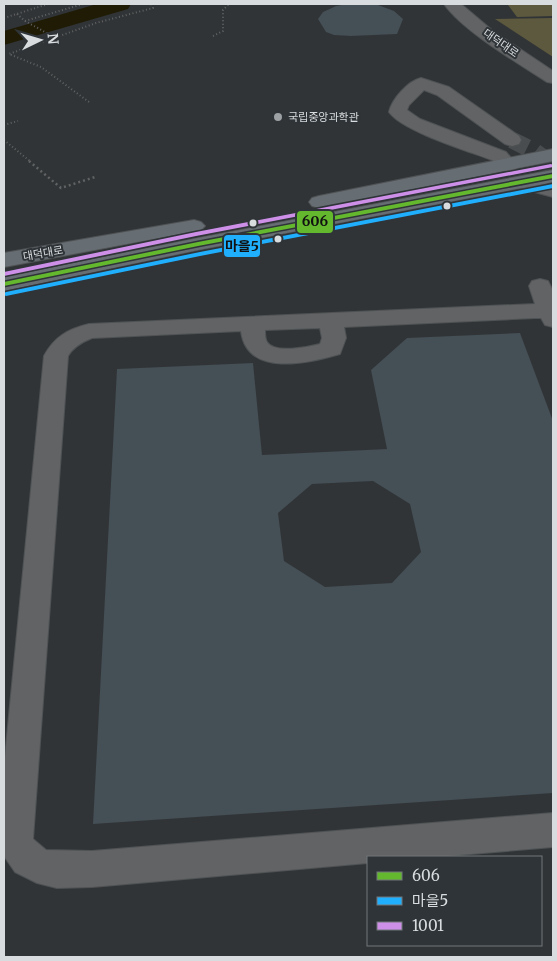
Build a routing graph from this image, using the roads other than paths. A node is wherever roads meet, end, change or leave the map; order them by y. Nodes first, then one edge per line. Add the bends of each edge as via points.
1 (452, 4) edge
2 (553, 78) edge
3 (512, 140) tunnel mouth
4 (553, 155) edge
5 (508, 166) junction
6 (553, 176) edge
7 (522, 183) junction
8 (553, 191) tunnel mouth
9 (4, 260) edge
10 (4, 284) edge
11 (540, 286) dead end
12 (552, 315) edge
13 (331, 320) junction
14 (252, 324) junction
15 (553, 830) edge

1 - 2 street, 대덕대로 via 493,38
3 - 5 street via 443,91 422,83 400,104 398,112 414,124 499,156
4 - 5 main road, 대덕대로
5 - 9 main road, 대덕대로
6 - 7 main road, 대덕대로
7 - 8 street
7 - 10 main road, 대덕대로
11 - 12 street
12 - 13 street via 535,311
13 - 14 street
13 - 14 street via 334,338 331,349 317,354 278,356 258,349
14 - 15 street via 89,331 70,339 60,347 56,356 18,789 15,840 19,851 34,866 56,870 92,869

